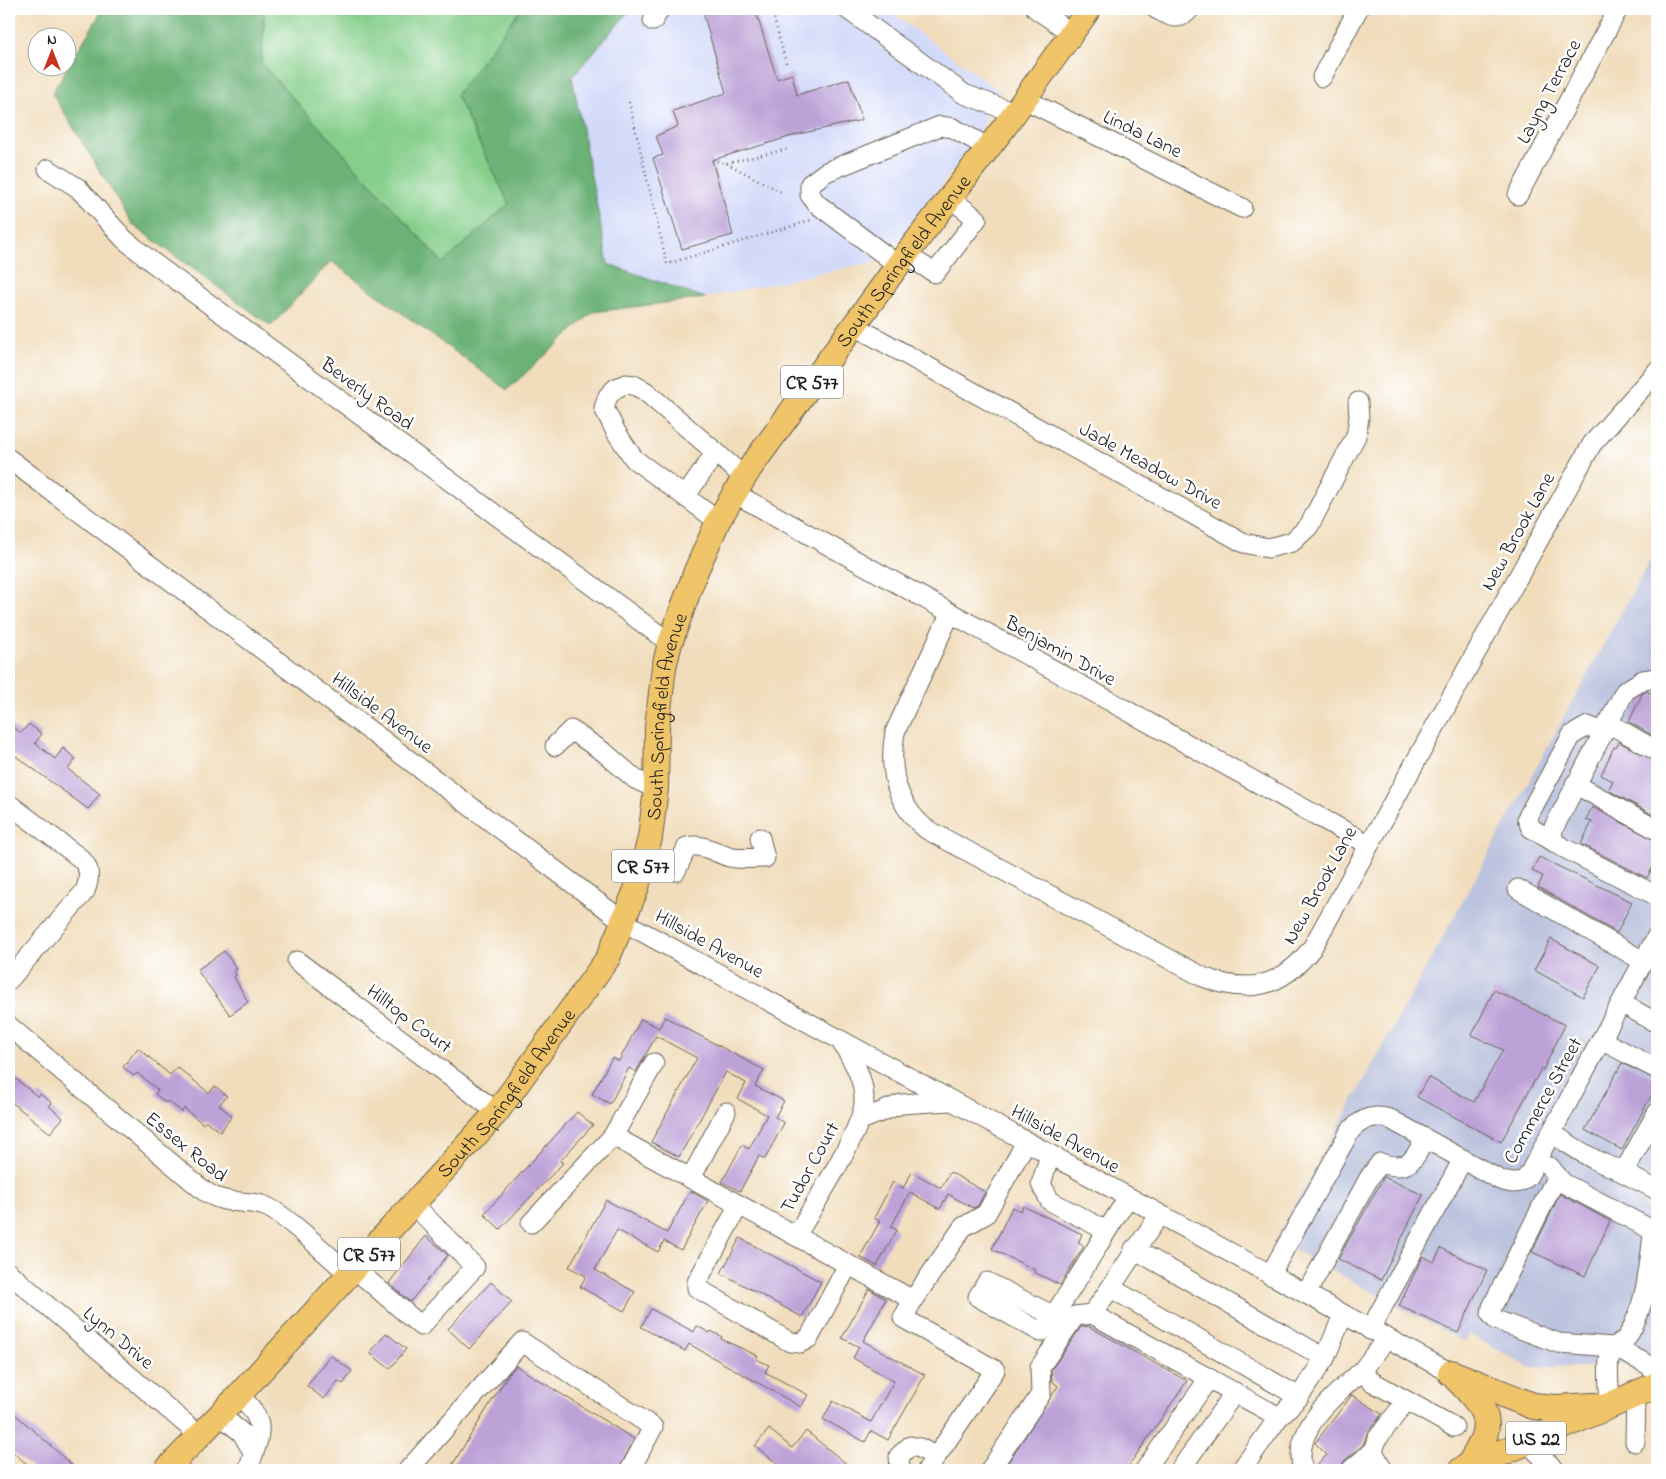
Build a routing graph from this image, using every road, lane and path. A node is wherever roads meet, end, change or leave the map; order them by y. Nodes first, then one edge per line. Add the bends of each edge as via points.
1 (764, 9) edge
2 (772, 9) edge
3 (847, 9) edge
4 (1036, 9) edge
5 (1089, 9) edge
6 (1156, 9) edge
7 (1190, 9) edge
8 (1358, 9) edge
9 (1618, 9) edge
10 (773, 14) junction
11 (1072, 33) junction
12 (786, 63) dead end
13 (1322, 77) dead end
14 (629, 102) dead end
15 (1020, 106) junction
16 (988, 148) junction
17 (788, 149) dead end
18 (712, 160) dead end
19 (726, 163) junction
20 (48, 169) dead end
21 (783, 193) dead end
22 (1518, 195) dead end
23 (950, 198) junction
24 (1242, 208) dead end
25 (818, 218) dead end
26 (902, 260) junction
27 (853, 325) junction
28 (1657, 371) edge
29 (1358, 402) dead end
30 (716, 452) junction
31 (9, 458) edge
32 (739, 485) junction
33 (685, 497) junction
34 (718, 520) junction
35 (950, 614) junction
36 (670, 643) junction
37 (1657, 678) edge
38 (1605, 727) junction
39 (555, 746) dead end
40 (1657, 751) edge
41 (1575, 784) junction
42 (656, 789) junction
43 (9, 804) edge
44 (1657, 830) edge
45 (760, 838) dead end
46 (1554, 842) junction
47 (1368, 844) junction
48 (644, 861) junction
49 (1518, 889) dead end
50 (1657, 896) edge
51 (624, 922) junction
52 (1657, 937) edge
53 (297, 961) dead end
54 (1643, 961) junction
55 (9, 980) edge
56 (1622, 1003) junction
57 (1657, 1024) edge
58 (9, 1026) edge
59 (840, 1039) junction
60 (1601, 1040) junction
61 (654, 1063) dead end
62 (1657, 1069) edge
63 (954, 1101) junction
64 (497, 1112) junction
65 (726, 1112) dead end
66 (1657, 1113) edge
67 (861, 1120) junction
68 (1551, 1133) junction
69 (613, 1136) junction
70 (1425, 1139) junction
71 (1026, 1142) junction
72 (1050, 1155) junction
73 (1539, 1157) junction
74 (1463, 1160) junction
75 (1616, 1169) junction
76 (1557, 1176) junction
77 (691, 1178) junction
78 (1655, 1183) edge
79 (1128, 1198) junction
80 (414, 1205) junction
81 (739, 1205) junction
82 (1160, 1214) junction
83 (531, 1223) dead end
84 (1105, 1230) junction
85 (796, 1236) junction
86 (1134, 1249) junction
87 (848, 1265) junction
88 (352, 1272) junction
89 (9, 1273) edge
90 (1270, 1275) junction
91 (1111, 1288) junction
92 (1306, 1294) junction
93 (1650, 1297) edge
94 (913, 1300) junction
95 (1092, 1314) junction
96 (1343, 1315) junction
97 (1054, 1316) junction
98 (1378, 1334) junction
99 (1613, 1347) junction
100 (1325, 1358) junction
101 (1362, 1370) junction
102 (1451, 1373) junction
103 (1657, 1376) edge
104 (1208, 1378) junction
105 (1646, 1389) edge
106 (1235, 1392) junction
107 (240, 1395) junction
108 (1299, 1397) junction
109 (1406, 1401) junction
110 (1610, 1405) junction
111 (220, 1415) junction
112 (1279, 1417) junction
113 (1454, 1427) dead end
114 (200, 1436) junction
115 (1527, 1442) junction
116 (1634, 1442) dead end
117 (1373, 1450) junction
118 (253, 1452) junction
119 (931, 1464) edge
120 (1478, 1466) edge
121 (166, 1470) edge
122 (248, 1470) edge
123 (408, 1470) edge
124 (630, 1470) edge
125 (900, 1470) edge
126 (990, 1470) edge
127 (1145, 1470) edge
128 (1180, 1470) edge
129 (1241, 1470) edge
130 (1303, 1470) edge
131 (1351, 1470) edge
132 (1383, 1470) edge
133 (1556, 1470) edge

1 - 10 path
2 - 10 path
3 - 15 street, Linda Lane via 964,94
4 - 11 street
5 - 11 main road, South Springfield Avenue / CR 577
6 - 7 street via 1174,18 1181,18
8 - 13 street
9 - 22 street, Layng Terrace
10 - 12 path
11 - 15 main road, South Springfield Avenue / CR 577
14 - 25 path via 667,264
15 - 16 main road, South Springfield Avenue / CR 577
15 - 24 street, Linda Lane
16 - 23 main road, South Springfield Avenue / CR 577
16 - 26 street via 953,128 940,126 826,172 810,184 810,195 817,204
17 - 19 path
18 - 19 path
19 - 21 path
20 - 36 street, Beverly Road via 78,188 124,239 152,262
23 - 26 main road, South Springfield Avenue / CR 577
23 - 26 street via 977,219 934,273
26 - 27 main road, South Springfield Avenue / CR 577
27 - 29 street, Jade Meadow Drive via 1244,543 1268,548 1292,542 1309,526 1356,436
27 - 32 main road, South Springfield Avenue / CR 577
28 - 47 street, New Brook Lane via 1592,444
30 - 32 street, Benjamin Drive
30 - 33 street
30 - 33 street, Benjamin Drive via 645,391 626,384 608,396 604,408 608,419 634,459
31 - 51 street, Hillside Avenue
32 - 34 main road, South Springfield Avenue / CR 577
32 - 35 street, Benjamin Drive
33 - 34 street
34 - 36 main road, South Springfield Avenue / CR 577
35 - 47 street, Benjamin Drive
35 - 47 street, New Brook Lane via 902,713 894,732 891,752 892,773 898,792 907,810 926,829 1203,977 1221,984 1240,986 1274,982 1300,964 1312,948
36 - 42 main road, South Springfield Avenue / CR 577 via 657,727
37 - 38 street via 1643,680 1625,691
38 - 40 street
38 - 41 street
38 - 46 street via 1588,726 1572,735 1527,818 1531,828
39 - 42 street via 571,730 635,779
41 - 44 street
41 - 46 street via 1552,830
42 - 48 main road, South Springfield Avenue / CR 577
43 - 55 street via 87,864 89,873 85,891
45 - 48 street via 765,858 730,857 695,845 687,847 676,871
46 - 50 street
48 - 51 main road, South Springfield Avenue / CR 577
49 - 54 street
51 - 59 street, Hillside Avenue
51 - 64 main road, South Springfield Avenue / CR 577 via 593,982
52 - 54 street, Commerce Street
53 - 64 street, Hilltop Court
54 - 56 street, Commerce Street
56 - 57 street
56 - 60 street, Commerce Street
58 - 88 street, Essex Road via 204,1191 217,1200 263,1205 278,1213
59 - 63 street, Hillside Avenue
59 - 67 street, Tudor Court via 858,1070 862,1086
60 - 62 street
60 - 68 street, Commerce Street
61 - 69 street
63 - 67 street, Tudor Court via 901,1104
63 - 71 street, Hillside Avenue
64 - 80 main road, South Springfield Avenue / CR 577
65 - 77 street
66 - 75 street via 1626,1168
67 - 85 street, Tudor Court
68 - 73 street, Commerce Street
68 - 75 street
69 - 77 street, Tudor Court
69 - 83 street
70 - 74 street, Commerce Street
70 - 90 street, Commerce Street via 1379,1116 1359,1122 1350,1131
70 - 92 street via 1413,1162 1398,1168 1380,1163
71 - 72 street, Hillside Avenue
71 - 94 street via 986,1214 963,1227
72 - 79 street, Hillside Avenue
72 - 84 street via 1041,1184 1050,1201
73 - 74 street, Commerce Street via 1523,1182 1516,1184 1500,1180
73 - 76 street
74 - 98 street
75 - 78 street
76 - 93 street via 1563,1183 1648,1228 1653,1234 1648,1282
76 - 99 street via 1491,1314 1496,1320 1558,1343
77 - 81 street, Tudor Court
79 - 82 street, Hillside Avenue
79 - 84 street
80 - 88 main road, South Springfield Avenue / CR 577
80 - 88 street, Essex Road via 476,1267 422,1326
81 - 85 street, Tudor Court
81 - 87 street via 697,1282 697,1288 790,1342 800,1343 809,1338
82 - 86 street
82 - 90 street, Hillside Avenue
84 - 97 street
85 - 87 street, Tudor Court
86 - 91 street
86 - 100 street
87 - 94 street, Tudor Court
88 - 107 main road, South Springfield Avenue / CR 577
89 - 114 street, Lynn Drive
90 - 92 street, Hillside Avenue
91 - 95 street
91 - 108 street
92 - 96 street, Hillside Avenue
93 - 99 street via 1627,1338
94 - 119 street via 903,1318 995,1370
95 - 104 street
95 - 126 street via 1075,1316 1040,1367 1041,1394
96 - 98 street, Hillside Avenue
96 - 100 street
97 - 97 street via 987,1282 978,1296 1041,1332
98 - 101 street
98 - 102 street, Hillside Avenue
99 - 103 street via 1649,1365
99 - 110 street via 1609,1356
100 - 108 street
101 - 109 street via 1371,1381
101 - 130 street via 1340,1389 1310,1426 1300,1446
102 - 110 highway via 1533,1406
102 - 120 highway via 1475,1396 1486,1418
104 - 106 street
104 - 127 street
105 - 110 highway, US 22
105 - 116 street
106 - 112 street
106 - 128 street
107 - 111 main road, South Springfield Avenue / CR 577
107 - 118 street via 253,1408 260,1428
108 - 112 street
109 - 113 street
109 - 117 street via 1377,1439
110 - 115 highway, US 22
111 - 114 main road, South Springfield Avenue / CR 577
111 - 118 street via 242,1433
112 - 129 street
114 - 121 main road, South Springfield Avenue / CR 577
115 - 120 highway, US 22
115 - 133 street
117 - 131 street
117 - 132 street
118 - 122 street
119 - 125 street via 920,1448 910,1446 899,1456
123 - 124 street via 522,1342 653,1427

